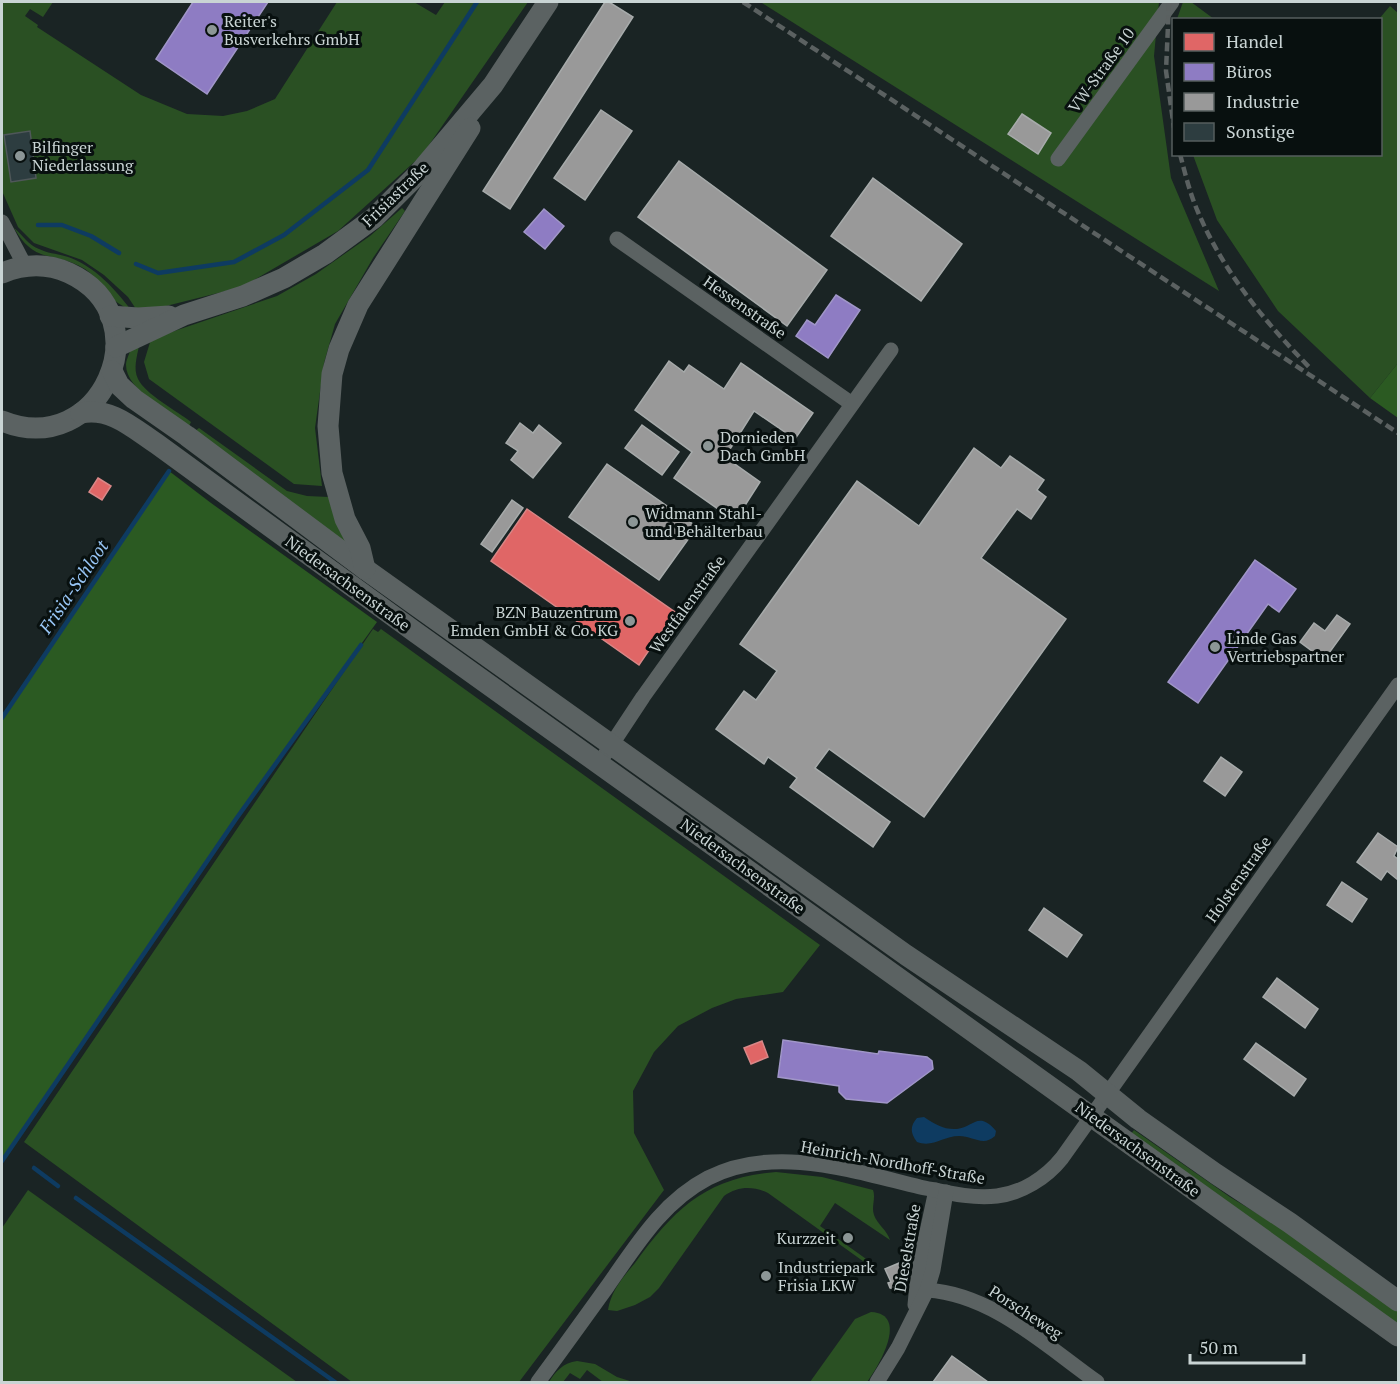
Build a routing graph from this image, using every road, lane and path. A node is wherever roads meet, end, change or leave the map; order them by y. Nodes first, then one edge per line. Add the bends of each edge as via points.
1 (548, 2) edge
2 (1172, 2) edge
3 (493, 86) junction
4 (1058, 159) dead end
5 (2, 222) edge
6 (617, 239) dead end
7 (25, 266) junction
8 (2, 273) edge
9 (184, 315) junction
10 (110, 316) junction
11 (116, 347) junction
12 (891, 350) dead end
13 (112, 371) junction
14 (852, 404) junction
15 (81, 413) junction
16 (4, 426) edge
17 (365, 569) junction
18 (1398, 685) edge
19 (611, 744) junction
20 (599, 763) junction
21 (1107, 1094) junction
22 (1092, 1115) junction
23 (941, 1191) junction
24 (927, 1290) junction
25 (1398, 1301) edge
26 (914, 1313) junction
27 (1398, 1336) edge
28 (538, 1383) edge
29 (877, 1383) edge
30 (1097, 1383) edge

1 - 3 main road, Frisiastraße
2 - 4 street, VW-Straße 10
3 - 9 main road, Frisiastraße via 418,174 358,230 284,278
3 - 17 main road via 466,137 358,305 335,361 328,410 332,473
5 - 7 street
6 - 14 street, Hessenstraße
7 - 8 main road
7 - 10 main road via 52,267 72,274 96,293
9 - 10 main road, Frisiastraße
9 - 11 main road, Frisiastraße
10 - 11 main road
11 - 13 main road
12 - 14 street, Westfalenstraße
13 - 15 main road via 98,397
13 - 17 main road, Niedersachsenstraße via 119,385 134,399
14 - 19 street, Westfalenstraße
15 - 16 main road via 43,428
15 - 20 main road, Niedersachsenstraße via 100,412 123,421
17 - 19 main road, Niedersachsenstraße
18 - 21 street, Holstenstraße
19 - 20 street, Westfalenstraße
19 - 21 main road, Niedersachsenstraße
20 - 22 main road, Niedersachsenstraße
21 - 22 street, Holstenstraße
21 - 25 main road, Niedersachsenstraße
22 - 23 street, Heinrich-Nordhoff-Straße via 1057,1164 1030,1185 998,1196
22 - 27 main road, Niedersachsenstraße
23 - 24 street, Dieselstraße via 933,1270
23 - 26 street, Dieselstraße via 922,1253
23 - 28 street, Heinrich-Nordhoff-Straße via 809,1163 737,1167 709,1178 681,1195 656,1220
24 - 26 street, Dieselstraße
24 - 30 street, Porscheweg via 962,1296 994,1310
26 - 29 street, Dieselstraße

